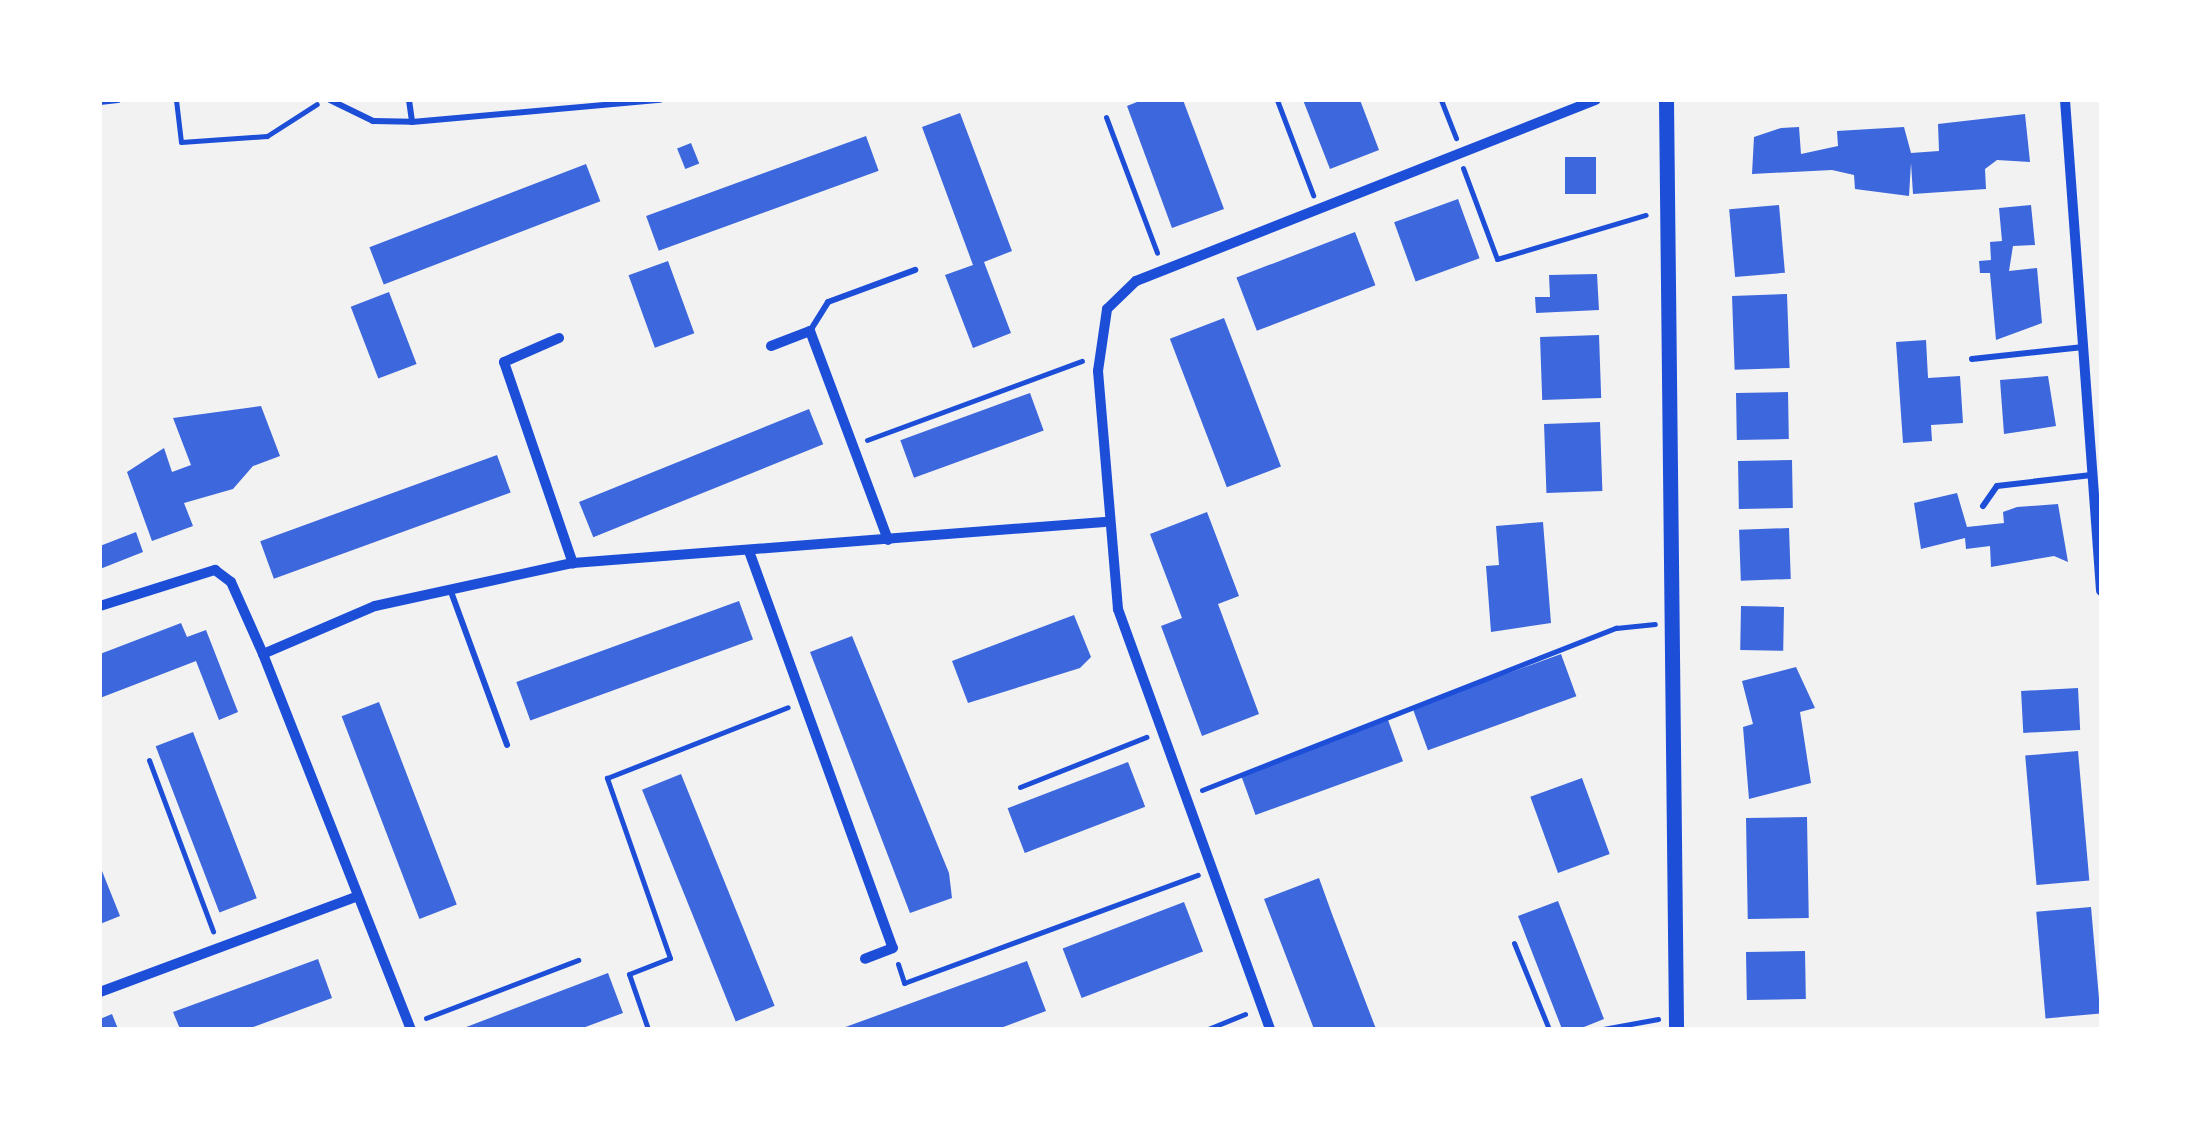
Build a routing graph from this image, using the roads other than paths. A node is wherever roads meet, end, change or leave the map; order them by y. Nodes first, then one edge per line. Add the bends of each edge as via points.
1 (118, 100) edge
2 (327, 100) edge
3 (410, 100) edge
4 (660, 100) edge
5 (1596, 100) edge
6 (1666, 100) edge
7 (2066, 100) edge
8 (100, 102) edge
9 (412, 122) junction
10 (915, 270) dead end
11 (810, 331) junction
12 (559, 338) dead end
13 (771, 346) dead end
14 (2084, 347) junction
15 (1972, 359) dead end
16 (2091, 475) junction
17 (1983, 506) dead end
18 (1104, 522) junction
19 (888, 540) junction
20 (749, 550) junction
21 (573, 564) junction
22 (450, 588) junction
23 (2101, 591) edge
24 (100, 606) edge
25 (263, 654) junction
26 (507, 745) dead end
27 (356, 897) junction
28 (865, 959) dead end
29 (100, 992) edge
30 (1676, 1024) edge
31 (410, 1026) edge
32 (1270, 1029) edge

1 - 8 lane
2 - 9 lane via 373,121
3 - 9 lane
4 - 9 lane
5 - 18 street via 1164,270 1107,309 1099,355
6 - 30 street
7 - 14 street
10 - 11 lane via 828,302
11 - 13 street
11 - 19 street
12 - 21 street via 504,362
14 - 15 lane
14 - 16 street
16 - 17 lane via 1998,486
16 - 23 street
18 - 19 street
18 - 32 street via 1130,655
19 - 20 street
20 - 21 street
20 - 28 street via 893,948
21 - 22 street
22 - 25 street via 376,606
22 - 26 lane
24 - 25 street via 215,570 232,582
25 - 27 street
27 - 29 street
27 - 31 street

